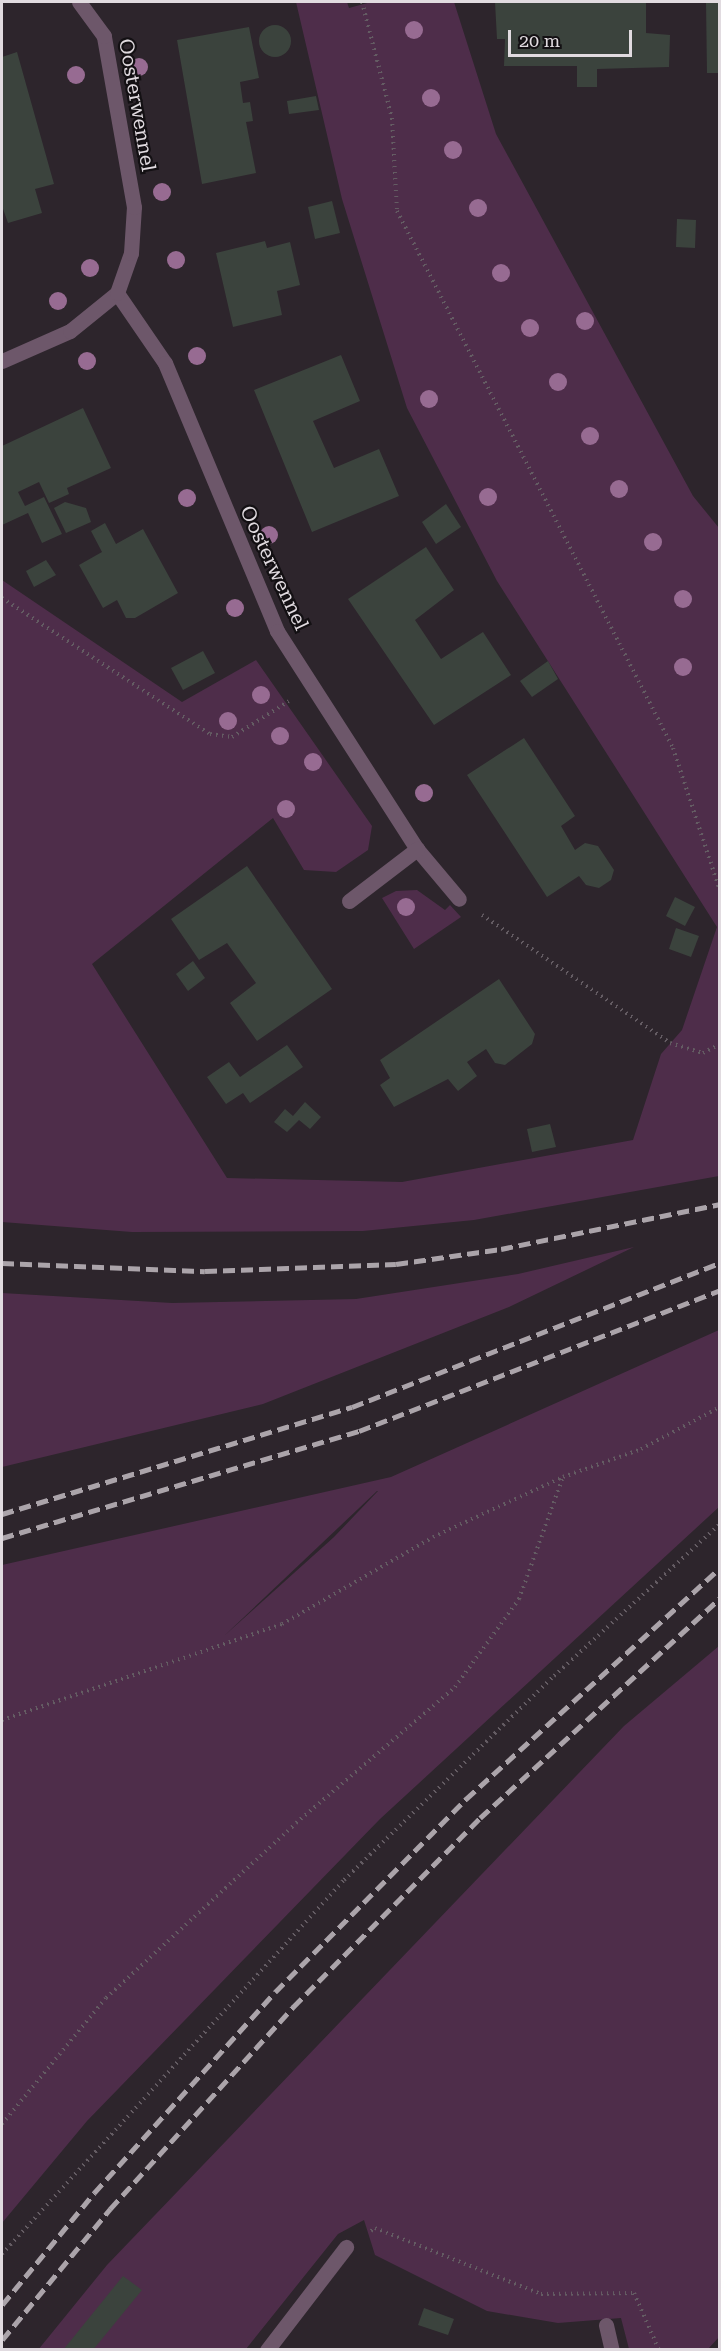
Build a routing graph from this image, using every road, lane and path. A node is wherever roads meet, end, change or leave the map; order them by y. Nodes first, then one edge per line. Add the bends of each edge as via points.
1 (79, 2) edge
2 (362, 2) edge
3 (117, 293) junction
4 (2, 361) edge
5 (2, 598) edge
6 (296, 696) dead end
7 (417, 849) junction
8 (720, 891) edge
9 (459, 899) joint
10 (349, 901) dead end
11 (720, 1044) edge
12 (720, 1407) edge
13 (563, 1477) junction
14 (720, 1524) edge
15 (2, 1720) edge
16 (2, 2124) edge
17 (346, 2247) joint
18 (2, 2254) edge
19 (606, 2325) dead end
20 (267, 2349) edge
21 (612, 2349) edge
22 (658, 2349) edge

1 - 3 street, Oosterwennel via 104,36 134,207 131,253
2 - 8 path via 392,118 397,211 673,748
3 - 4 street via 70,331
3 - 7 street, Oosterwennel via 165,363 277,631
5 - 6 path via 210,734 232,737
7 - 9 street, Oosterwennel
7 - 10 street
9 - 11 path via 670,1043 703,1053
12 - 13 path via 641,1449
13 - 15 path via 432,1537 282,1624
13 - 16 path via 519,1599 455,1687 296,1823 106,1998
14 - 18 path via 554,1676 344,1880
17 - 20 street
17 - 22 path via 375,2228 541,2294 634,2293
19 - 21 street

